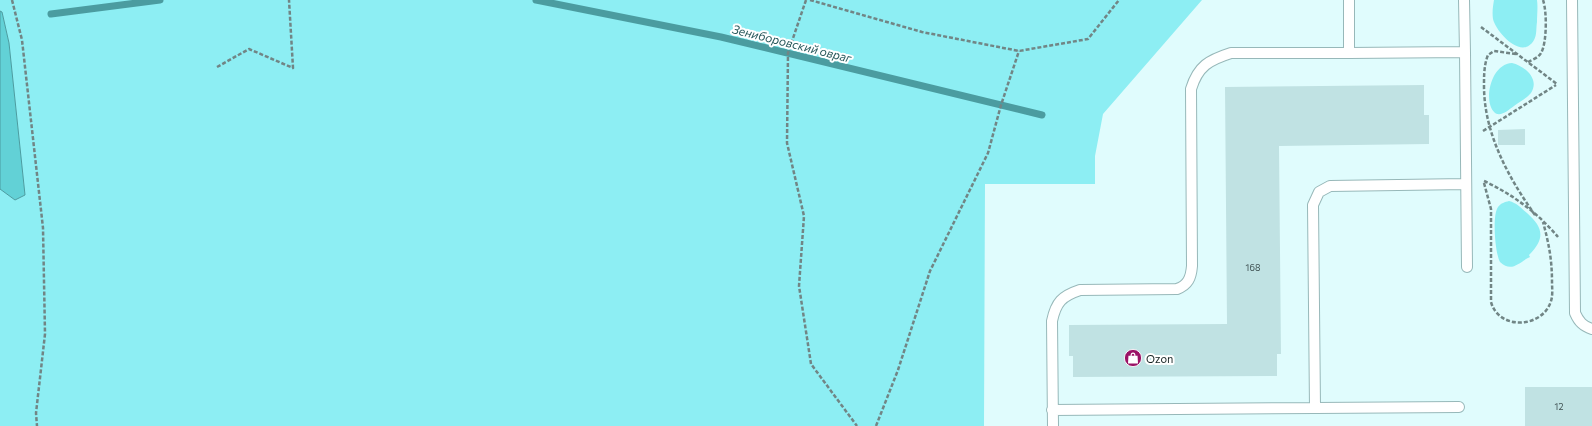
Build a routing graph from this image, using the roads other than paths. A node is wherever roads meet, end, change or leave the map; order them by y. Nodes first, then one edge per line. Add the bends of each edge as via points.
1 (1349, 0) edge
2 (1464, 0) edge
3 (1572, 0) edge
4 (1349, 52) junction
5 (1465, 52) junction
6 (1466, 184) junction
7 (1466, 267) dead end
8 (1592, 329) edge
9 (1459, 407) dead end
10 (1315, 408) junction
11 (1052, 410) junction
12 (1053, 426) edge

1 - 4 lane
2 - 5 lane
3 - 8 lane via 1575,313 1579,322
4 - 5 lane
4 - 11 lane via 1231,53 1215,58 1199,71 1191,89 1191,278 1183,287 1177,289 1080,290 1061,300 1052,321
5 - 6 lane
6 - 7 lane
6 - 10 lane via 1330,186 1319,192 1313,205
9 - 10 lane
10 - 11 lane
11 - 12 lane

